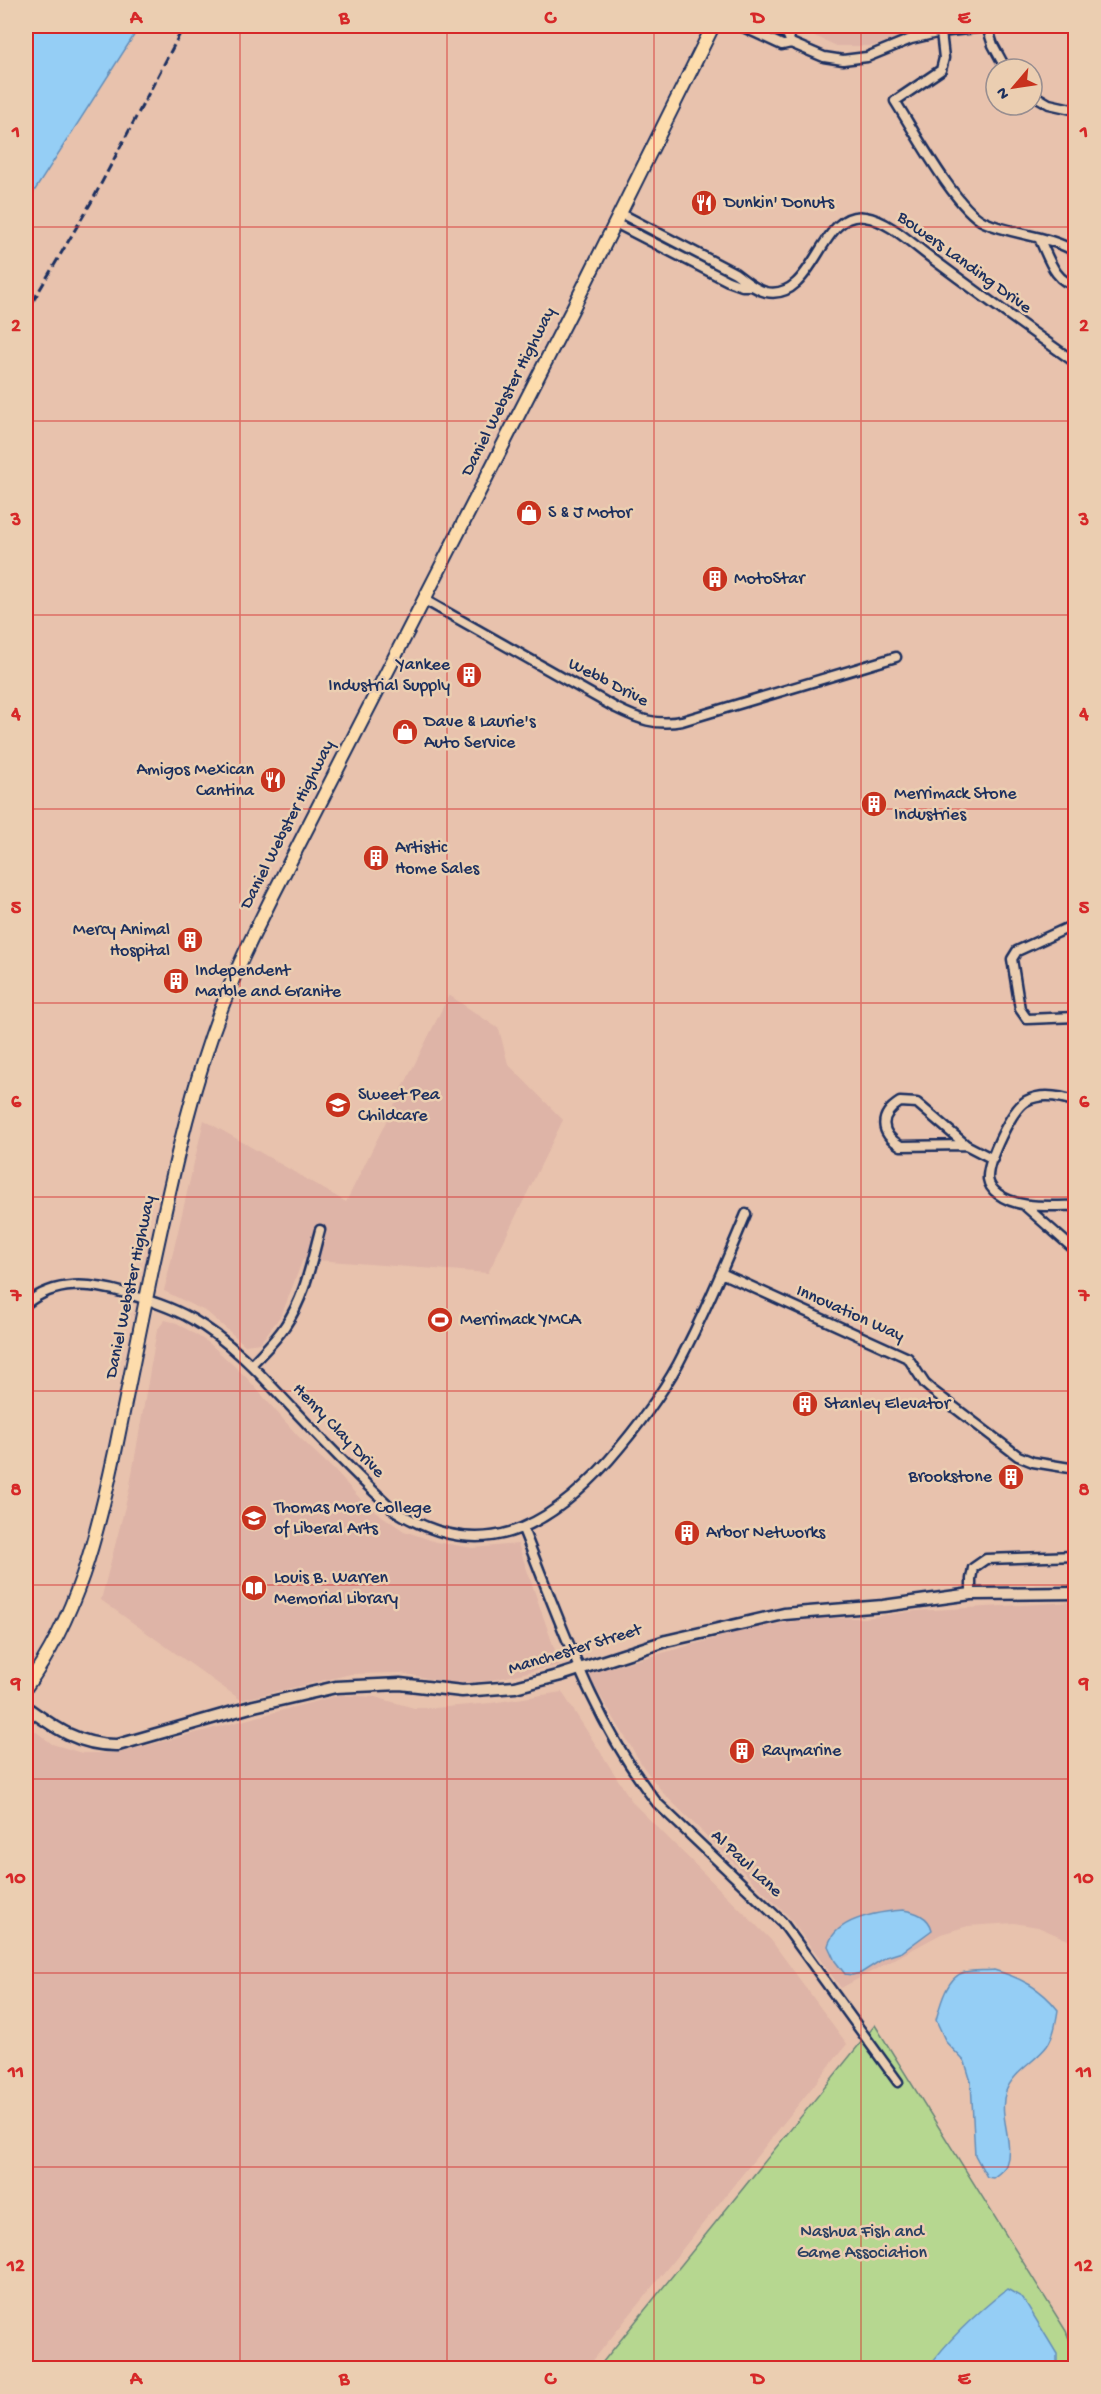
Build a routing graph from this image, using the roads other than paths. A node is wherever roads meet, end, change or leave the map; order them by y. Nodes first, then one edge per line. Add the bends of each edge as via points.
1 (713, 26) edge
2 (741, 26) edge
3 (769, 26) edge
4 (990, 26) edge
5 (941, 32) junction
6 (791, 43) junction
7 (1000, 57) edge
8 (1044, 101) edge
9 (1076, 110) edge
10 (617, 218) junction
11 (1039, 238) junction
12 (1076, 252) edge
13 (1076, 284) edge
14 (1076, 363) edge
15 (423, 599) junction
16 (896, 657) dead end
17 (1076, 924) edge
18 (1076, 1017) edge
19 (1076, 1102) edge
20 (966, 1145) junction
21 (993, 1159) junction
22 (1024, 1205) junction
23 (1076, 1206) edge
24 (746, 1214) dead end
25 (320, 1230) dead end
26 (1076, 1251) edge
27 (721, 1273) junction
28 (147, 1300) junction
29 (26, 1304) edge
30 (251, 1365) junction
31 (1076, 1469) edge
32 (523, 1529) junction
33 (1076, 1556) edge
34 (1076, 1593) edge
35 (971, 1594) junction
36 (578, 1669) junction
37 (26, 1687) edge
38 (26, 1707) edge
39 (898, 2082) dead end

1 - 10 main road, Daniel Webster Highway
2 - 6 street via 782,45
3 - 6 street via 787,34
4 - 5 street
4 - 7 street
5 - 6 street via 867,57 843,60 813,54
5 - 11 street via 944,58 940,70 895,100 968,210 986,223
8 - 9 street
10 - 14 street, Bowers Landing Drive via 728,281 773,293 793,286 807,272 830,234 850,218 873,219
10 - 15 main road, Daniel Webster Highway
11 - 12 street
11 - 13 street via 1060,279
15 - 16 street, Webb Drive via 616,708 657,723 682,721
15 - 28 main road, Daniel Webster Highway via 226,994 189,1107
17 - 18 street via 1017,951 1012,959 1020,1009 1027,1019
19 - 21 street via 1043,1096 1023,1102 1011,1117
20 - 20 street via 901,1146 887,1133 884,1118 900,1102 917,1103
20 - 21 street
21 - 22 street via 989,1184 998,1194
22 - 23 street
22 - 26 street
24 - 27 street, Henry Clay Drive
25 - 30 street via 295,1310
27 - 31 street, Innovation Way via 908,1358 925,1384 1018,1456
27 - 32 street, Henry Clay Drive via 677,1365 644,1419 586,1484
28 - 29 street, Henry Clay Drive via 103,1287 73,1285 46,1290
28 - 30 street, Henry Clay Drive via 194,1320
28 - 37 main road, Daniel Webster Highway via 94,1545 67,1615
30 - 32 street, Henry Clay Drive via 377,1495 412,1522 433,1531 477,1538
32 - 36 street
33 - 35 street via 986,1559 973,1568
34 - 35 street, Manchester Street
35 - 36 street, Manchester Street via 752,1620 666,1641
36 - 38 street, Manchester Street via 496,1690 462,1691 399,1684 336,1687 118,1744 76,1739
36 - 39 street, Al Paul Lane via 646,1790 782,1922

